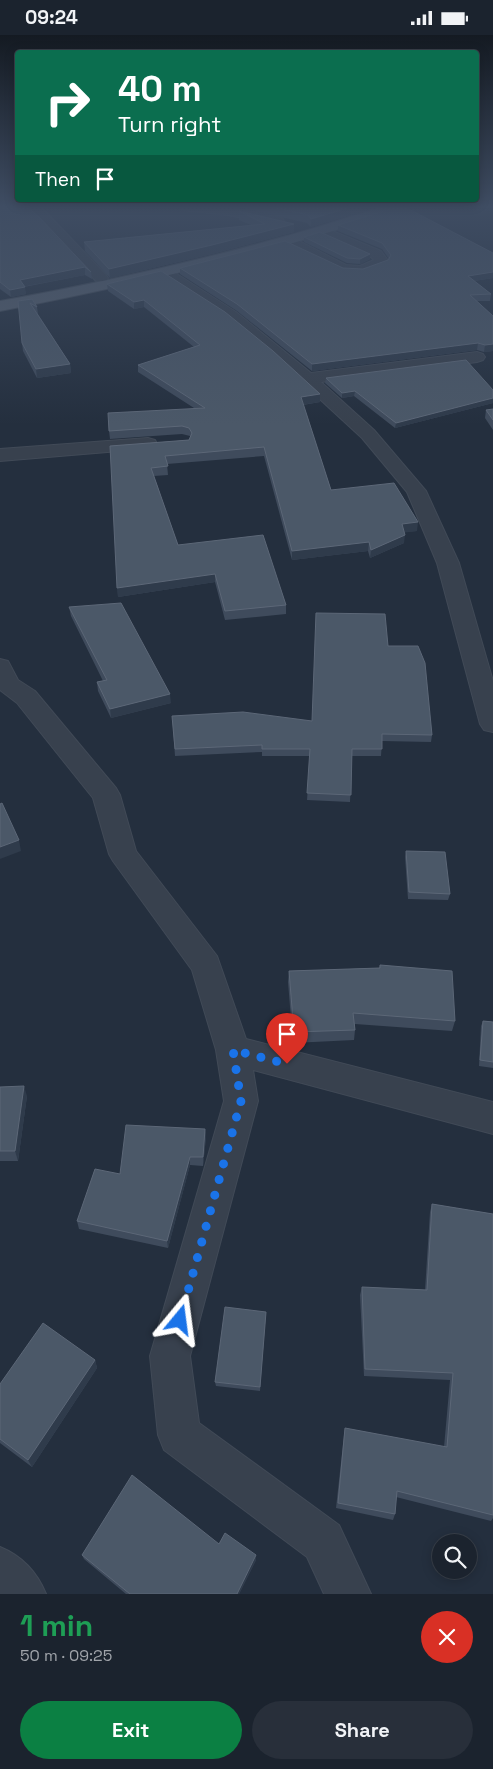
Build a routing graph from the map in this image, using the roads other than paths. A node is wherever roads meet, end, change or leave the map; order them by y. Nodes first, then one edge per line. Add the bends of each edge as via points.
1 (97, 279) edge
2 (134, 279) edge
3 (175, 279) edge
4 (0, 297) edge
5 (0, 307) edge
6 (476, 357) edge
7 (308, 379) junction
8 (163, 443) edge
9 (0, 455) edge
10 (0, 666) edge
11 (493, 724) edge
12 (233, 1050) junction
13 (493, 1118) edge
14 (0, 1570) edge
15 (23, 1594) edge
16 (348, 1594) edge

1 - 4 main road
2 - 5 main road
3 - 7 street via 231,315
6 - 7 street
7 - 11 street via 368,434 416,491 448,563
8 - 9 street
10 - 12 street via 8,684 26,697 106,795 124,854 206,965
12 - 13 street
12 - 16 street via 241,1101 170,1356 179,1435 323,1541
14 - 15 street

